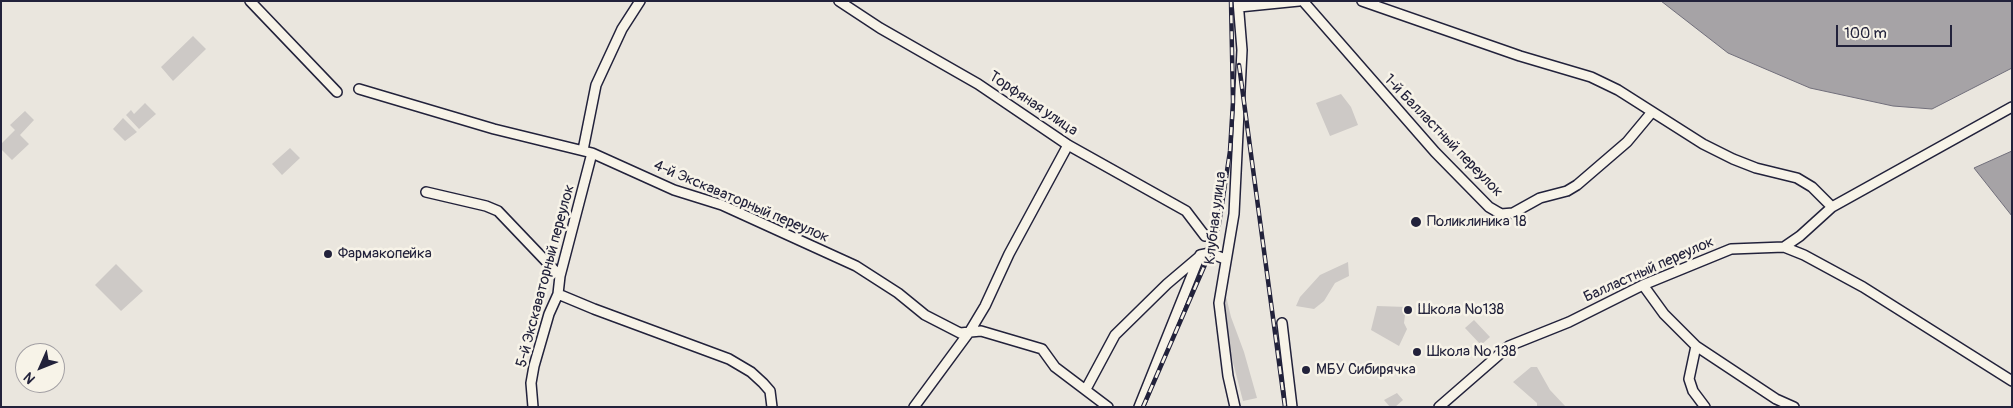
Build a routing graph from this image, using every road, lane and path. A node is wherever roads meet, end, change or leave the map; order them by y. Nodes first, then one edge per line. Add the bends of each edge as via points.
1 (250, 1) edge
2 (640, 1) edge
3 (839, 1) edge
4 (1299, 1) edge
5 (1303, 1) edge
6 (1362, 1) edge
7 (1239, 4) edge
8 (359, 89) dead end
9 (337, 92) dead end
10 (2012, 106) edge
11 (1652, 112) junction
12 (1068, 145) junction
13 (588, 151) junction
14 (426, 192) dead end
15 (1832, 207) junction
16 (1205, 236) dead end
17 (1784, 247) junction
18 (1200, 255) junction
19 (1225, 259) junction
20 (560, 276) junction
21 (1643, 285) junction
22 (558, 294) junction
23 (1282, 323) dead end
24 (970, 331) junction
25 (1696, 346) junction
26 (2012, 381) edge
27 (1086, 389) junction
28 (533, 407) edge
29 (772, 407) edge
30 (914, 407) edge
31 (1108, 407) edge
32 (1139, 407) edge
33 (1235, 407) edge
34 (1292, 407) edge
35 (1439, 407) edge
36 (1705, 407) edge
37 (1794, 407) edge

1 - 9 street
2 - 13 street, 5-й Экскаваторный переулок via 622,29 596,84
3 - 12 street, Торфяная улица via 978,84
4 - 7 street
5 - 11 street, 1-й Балластный переулок via 1435,152 1489,206 1502,214 1513,214 1540,198 1567,191 1576,185 1627,142
6 - 11 street via 1591,77
7 - 19 street, Клубная улица via 1242,50 1239,128 1234,214
8 - 13 street, 4-й Экскаваторный переулок via 494,129
10 - 15 street
11 - 15 street via 1733,159 1797,178 1812,187
12 - 16 street, Торфяная улица via 1186,211
12 - 24 street
13 - 20 street, 5-й Экскаваторный переулок
13 - 24 street, 4-й Экскаваторный переулок via 674,190 722,205 838,258 898,293 925,315 960,333
14 - 20 street via 498,211
15 - 17 street
17 - 21 street, Балластный переулок via 1731,249
17 - 26 street, Балластный переулок via 1863,287
18 - 19 street via 1210,253
18 - 27 street via 1115,335
18 - 32 street
19 - 33 street, Клубная улица via 1219,303
20 - 22 street, 5-й Экскаваторный переулок
21 - 25 street via 1664,314
21 - 35 street, Балластный переулок via 1569,322 1509,346
22 - 28 street, 5-й Экскаваторный переулок via 534,366 531,383
22 - 29 street via 729,359 763,383 770,391
23 - 34 street
24 - 27 street, 4-й Экскаваторный переулок via 981,330 1042,349 1055,367
24 - 30 street
25 - 36 street via 1689,379
25 - 37 street via 1776,399
27 - 31 street, 4-й Экскаваторный переулок

